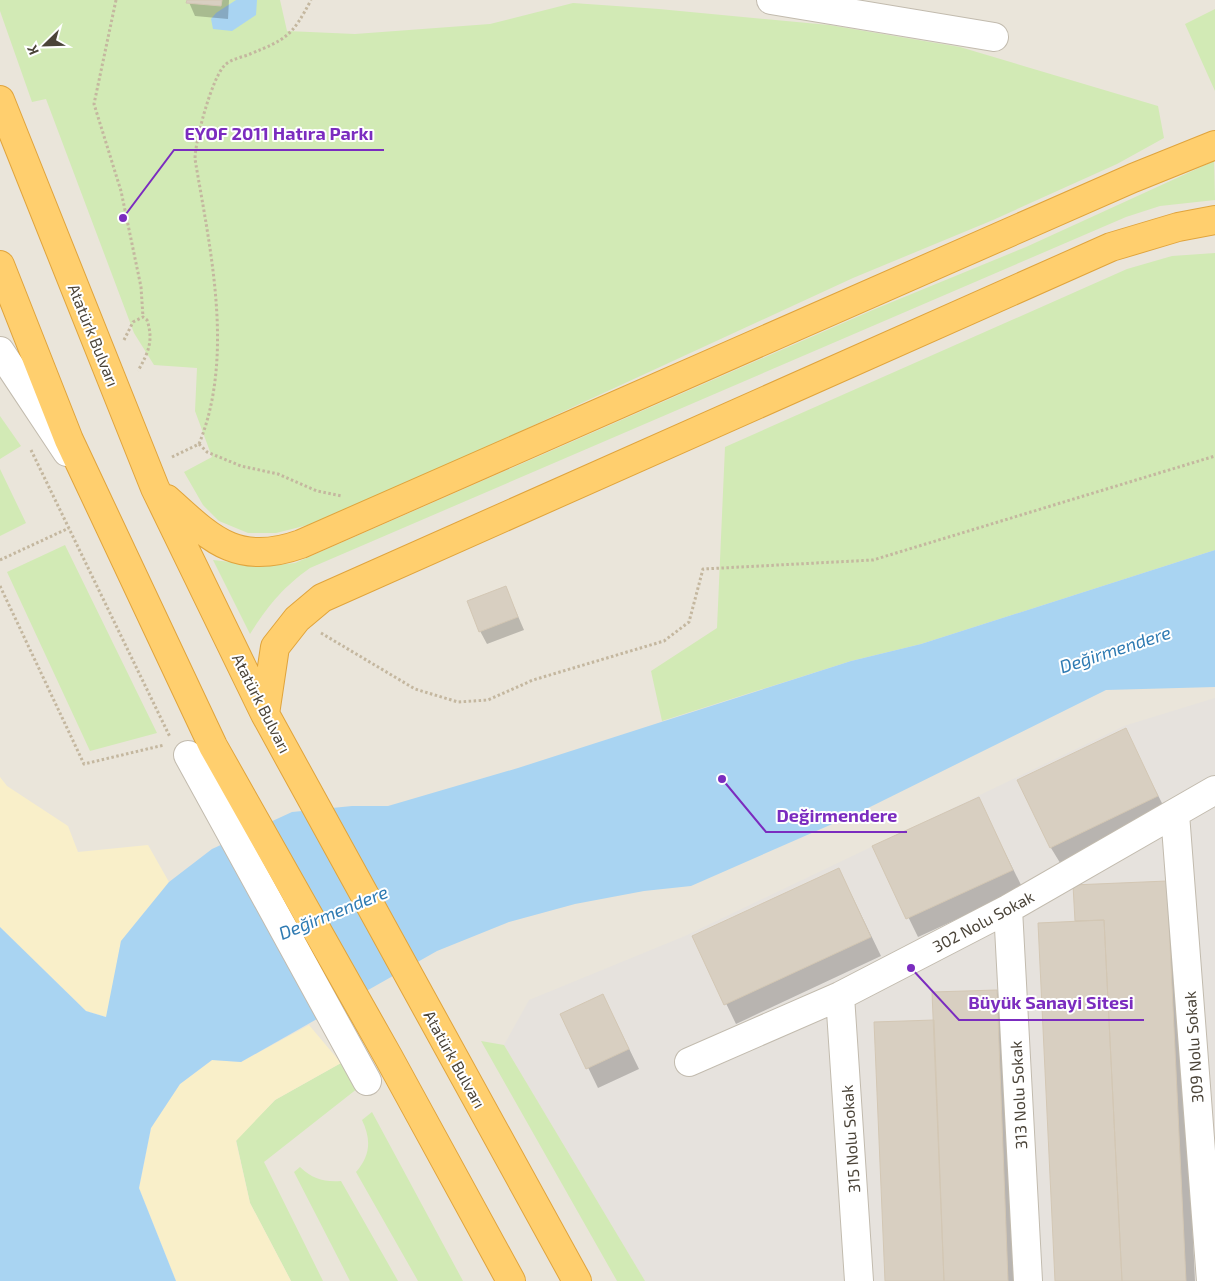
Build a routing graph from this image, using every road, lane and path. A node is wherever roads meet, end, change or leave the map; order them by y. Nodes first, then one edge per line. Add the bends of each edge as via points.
1 (116, 0) edge
2 (311, 0) edge
3 (771, 0) edge
4 (994, 37) dead end
5 (0, 100) edge
6 (1215, 145) edge
7 (1215, 220) edge
8 (0, 265) edge
9 (143, 317) junction
10 (122, 342) dead end
11 (0, 351) edge
12 (136, 374) dead end
13 (199, 444) junction
14 (29, 446) dead end
15 (1215, 456) edge
16 (172, 457) dead end
17 (155, 488) junction
18 (94, 492) junction
19 (346, 497) dead end
20 (68, 528) junction
21 (0, 560) edge
22 (0, 586) edge
23 (297, 619) junction
24 (265, 714) junction
25 (201, 750) junction
26 (1215, 790) edge
27 (1175, 814) junction
28 (1008, 909) junction
29 (840, 996) junction
30 (689, 1062) dead end
31 (367, 1081) dead end
32 (511, 1281) edge
33 (577, 1281) edge
34 (860, 1281) edge
35 (1028, 1281) edge
36 (1211, 1281) edge

1 - 9 path via 94,104 121,191 141,287
2 - 13 path via 298,25 284,40 226,63 218,74 195,145 194,159 213,272 216,314 216,373 206,427
3 - 4 street
5 - 17 highway, Atatürk Bulvarı
6 - 17 highway via 1132,178 277,553 243,552 210,538
7 - 23 highway via 1111,247 322,598
8 - 18 highway via 69,440
9 - 10 path via 133,322
9 - 12 path via 147,320 151,342
11 - 18 street
13 - 16 path
13 - 19 path via 207,452 241,466 278,474 317,491
14 - 20 path
15 - 23 path via 873,560 703,569 689,622 664,641 533,680 488,700 458,702 415,689
17 - 24 highway, Atatürk Bulvarı
18 - 25 highway
20 - 21 path
20 - 22 path via 172,741 84,764
23 - 24 highway via 275,646
24 - 33 highway, Atatürk Bulvarı
25 - 31 street
25 - 32 highway via 389,1058
26 - 27 street, 302 Nolu Sokak
27 - 28 street, 302 Nolu Sokak
27 - 36 street, 309 Nolu Sokak
28 - 29 street, 302 Nolu Sokak
28 - 35 street, 313 Nolu Sokak
29 - 30 street, 302 Nolu Sokak
29 - 34 street, 315 Nolu Sokak

